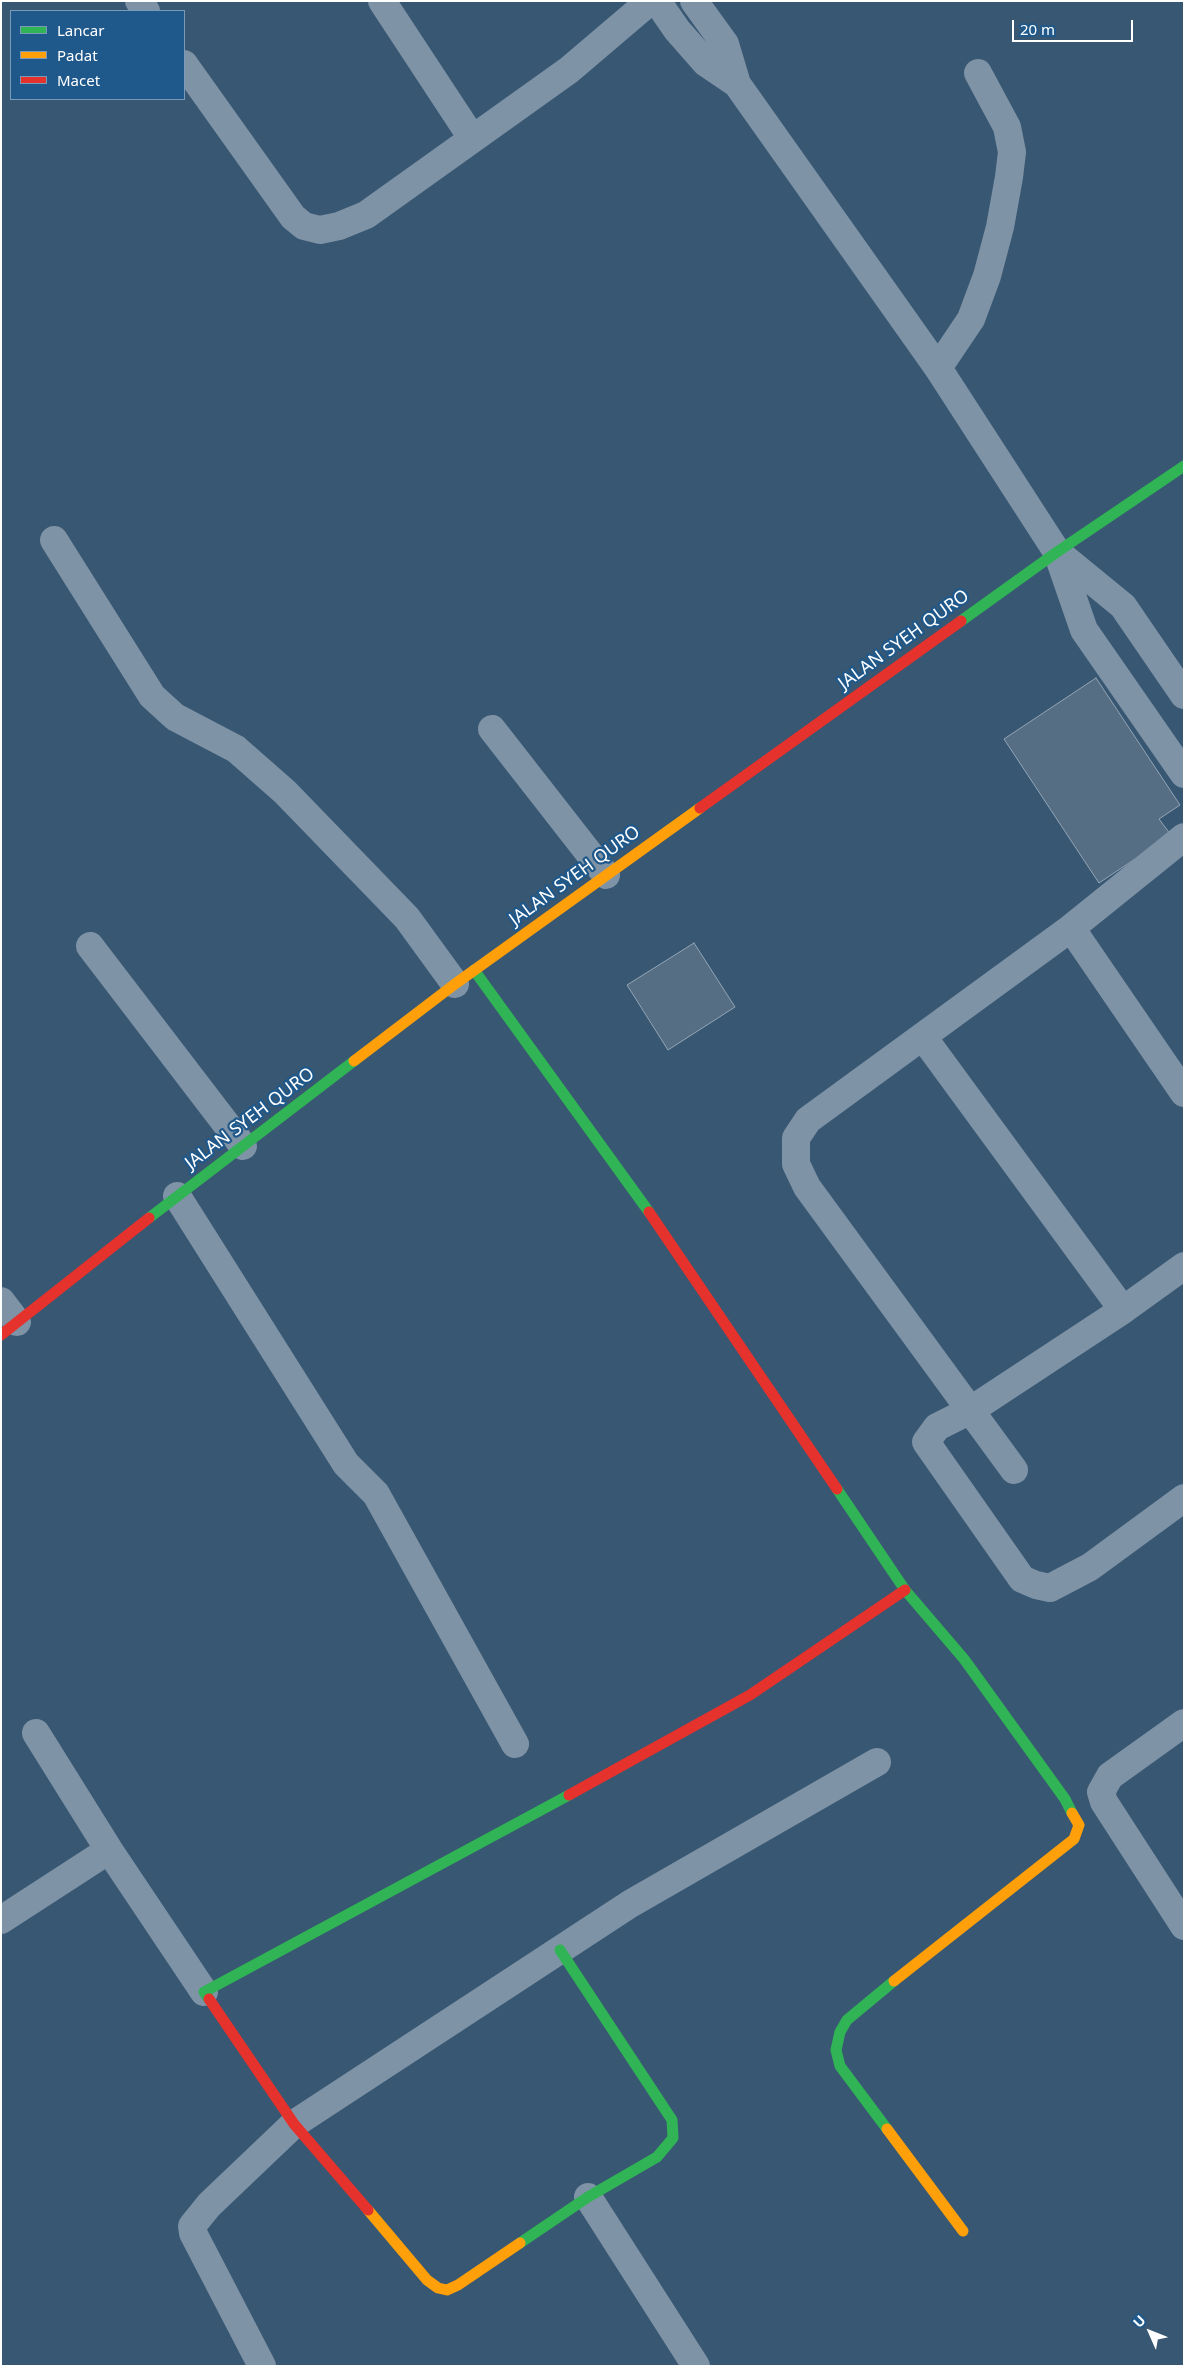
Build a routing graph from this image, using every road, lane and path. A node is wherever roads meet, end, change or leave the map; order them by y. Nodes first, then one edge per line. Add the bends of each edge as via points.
1 (382, 1) edge
2 (650, 1) edge
3 (657, 1) edge
4 (694, 1) edge
5 (185, 65) edge
6 (978, 73) dead end
7 (738, 84) junction
8 (472, 138) junction
9 (938, 368) junction
10 (1184, 466) edge
11 (54, 540) dead end
12 (1057, 552) junction
13 (1184, 695) edge
14 (492, 729) dead end
15 (1184, 774) edge
16 (1184, 837) edge
17 (606, 875) junction
18 (1071, 928) junction
19 (90, 946) dead end
20 (464, 977) junction
21 (923, 1037) junction
22 (1184, 1093) edge
23 (243, 1146) junction
24 (177, 1196) junction
25 (1184, 1266) edge
26 (1122, 1310) junction
27 (6, 1319) edge
28 (971, 1410) junction
29 (1014, 1470) dead end
30 (1184, 1498) edge
31 (905, 1590) junction
32 (1184, 1723) edge
33 (36, 1733) dead end
34 (515, 1744) dead end
35 (877, 1762) dead end
36 (109, 1850) junction
37 (1181, 1918) edge
38 (1, 1920) edge
39 (560, 1950) junction
40 (204, 1992) junction
41 (294, 2124) junction
42 (588, 2198) junction
43 (963, 2231) dead end
44 (262, 2366) edge
45 (696, 2366) edge

1 - 8 street
2 - 8 street via 569,70
3 - 7 street via 706,63
4 - 7 street via 724,44
5 - 8 street via 293,217 304,226 320,230 366,215
6 - 9 street via 1007,127 1012,152 1009,177 987,276 970,319
7 - 9 street
9 - 12 street
10 - 12 street, JALAN SYEH QURO
11 - 20 street via 152,696 175,717 236,749 285,792
12 - 13 street via 1123,606
12 - 15 street via 1084,630
12 - 17 street, JALAN SYEH QURO
14 - 17 street
16 - 18 street
17 - 20 street, JALAN SYEH QURO
18 - 21 street
18 - 22 street
19 - 23 street
20 - 23 street, JALAN SYEH QURO
20 - 31 street via 677,1252
21 - 26 street
21 - 28 street via 808,1120 796,1138 796,1164 807,1187
23 - 24 street, JALAN SYEH QURO
24 - 27 street, JALAN SYEH QURO
24 - 34 street via 346,1464 376,1494
25 - 26 street
26 - 28 street
28 - 29 street
28 - 30 street via 937,1427 926,1442 1022,1579 1036,1585 1050,1588 1090,1567
31 - 40 street via 750,1695
31 - 43 street via 964,1659 1065,1799 1079,1825 1074,1838 867,2002 847,2020 840,2032 836,2050 840,2066
32 - 37 street via 1110,1776 1101,1792 1104,1802
33 - 36 street
35 - 39 street via 630,1904
36 - 38 street
36 - 40 street
39 - 41 street
39 - 42 street via 672,2120 674,2128 668,2145 657,2157
40 - 41 street
41 - 42 street via 427,2280 438,2288 447,2290 458,2285
41 - 44 street via 209,2205 192,2226
42 - 45 street

